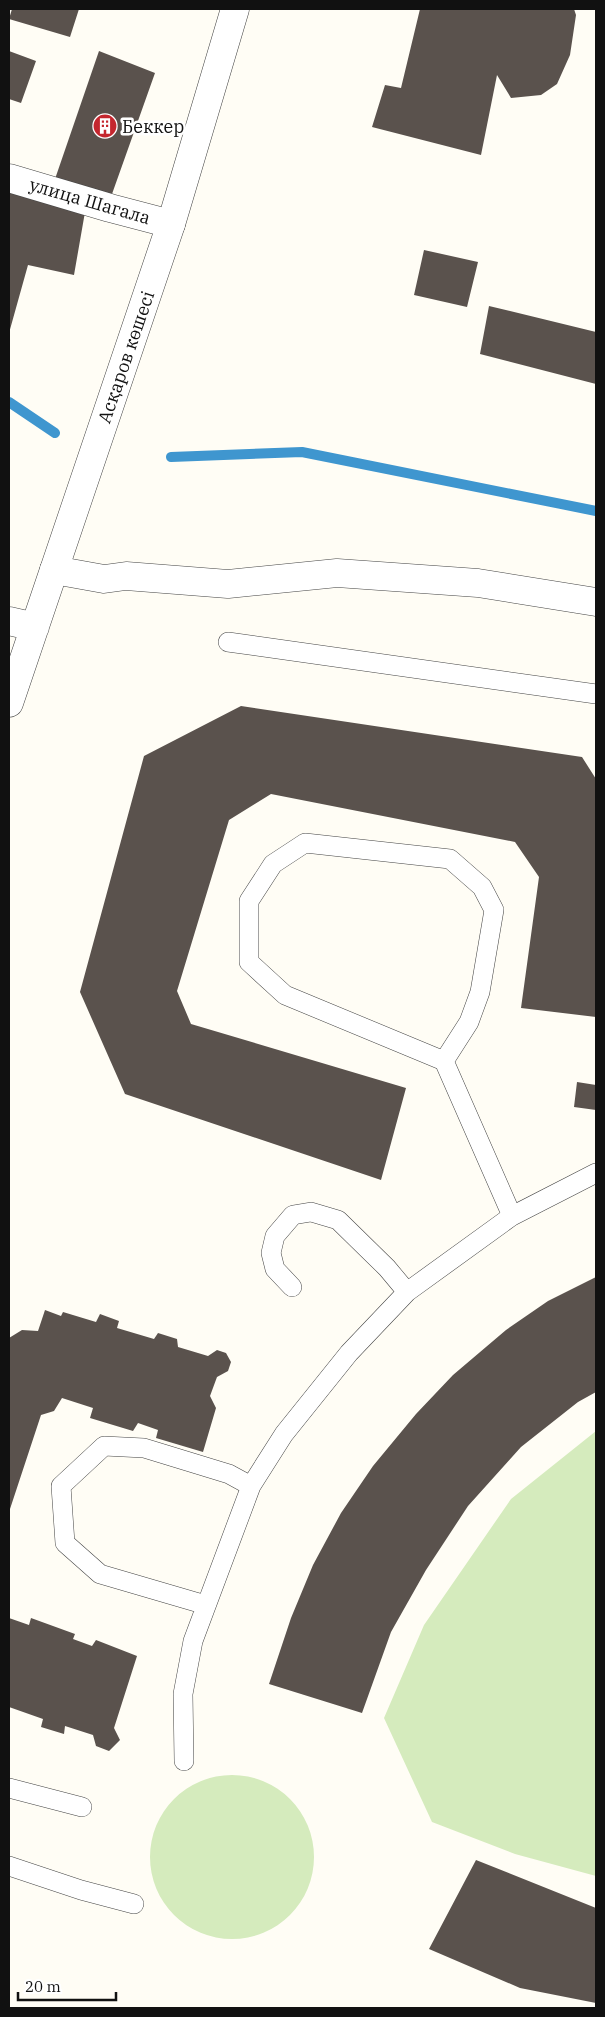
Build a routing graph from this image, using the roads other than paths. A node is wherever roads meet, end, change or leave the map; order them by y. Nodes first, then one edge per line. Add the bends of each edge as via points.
1 (235, 9) edge
2 (9, 178) edge
3 (171, 224) junction
4 (54, 570) junction
5 (596, 602) edge
6 (22, 624) edge
7 (228, 642) dead end
8 (596, 694) edge
9 (9, 703) edge
10 (444, 1062) junction
11 (596, 1173) edge
12 (512, 1216) junction
13 (292, 1287) dead end
14 (407, 1292) junction
15 (251, 1486) junction
16 (206, 1605) junction
17 (184, 1761) dead end
18 (9, 1788) edge
19 (82, 1807) dead end
20 (9, 1866) edge
21 (134, 1904) dead end

1 - 3 street, Асқаров көшесі
2 - 3 street, улица Шагала
3 - 4 street, Асқаров көшесі
4 - 5 street via 104,579 126,576 228,584 338,573 478,583
4 - 6 street, Асқаров көшесі
6 - 9 street, Асқаров көшесі
7 - 8 lane
10 - 10 lane via 286,995 249,962 249,901 273,864 305,843 450,859 482,887 494,910 480,992 469,1022
10 - 12 lane
11 - 12 lane
12 - 14 lane
13 - 14 lane via 275,1269 271,1253 274,1236 293,1215 311,1212 338,1220
14 - 15 lane via 349,1353 284,1434
15 - 16 lane
15 - 16 lane via 229,1474 144,1448 104,1446 61,1486 65,1542 100,1574
16 - 17 lane via 193,1641 183,1694
18 - 19 lane
20 - 21 lane

